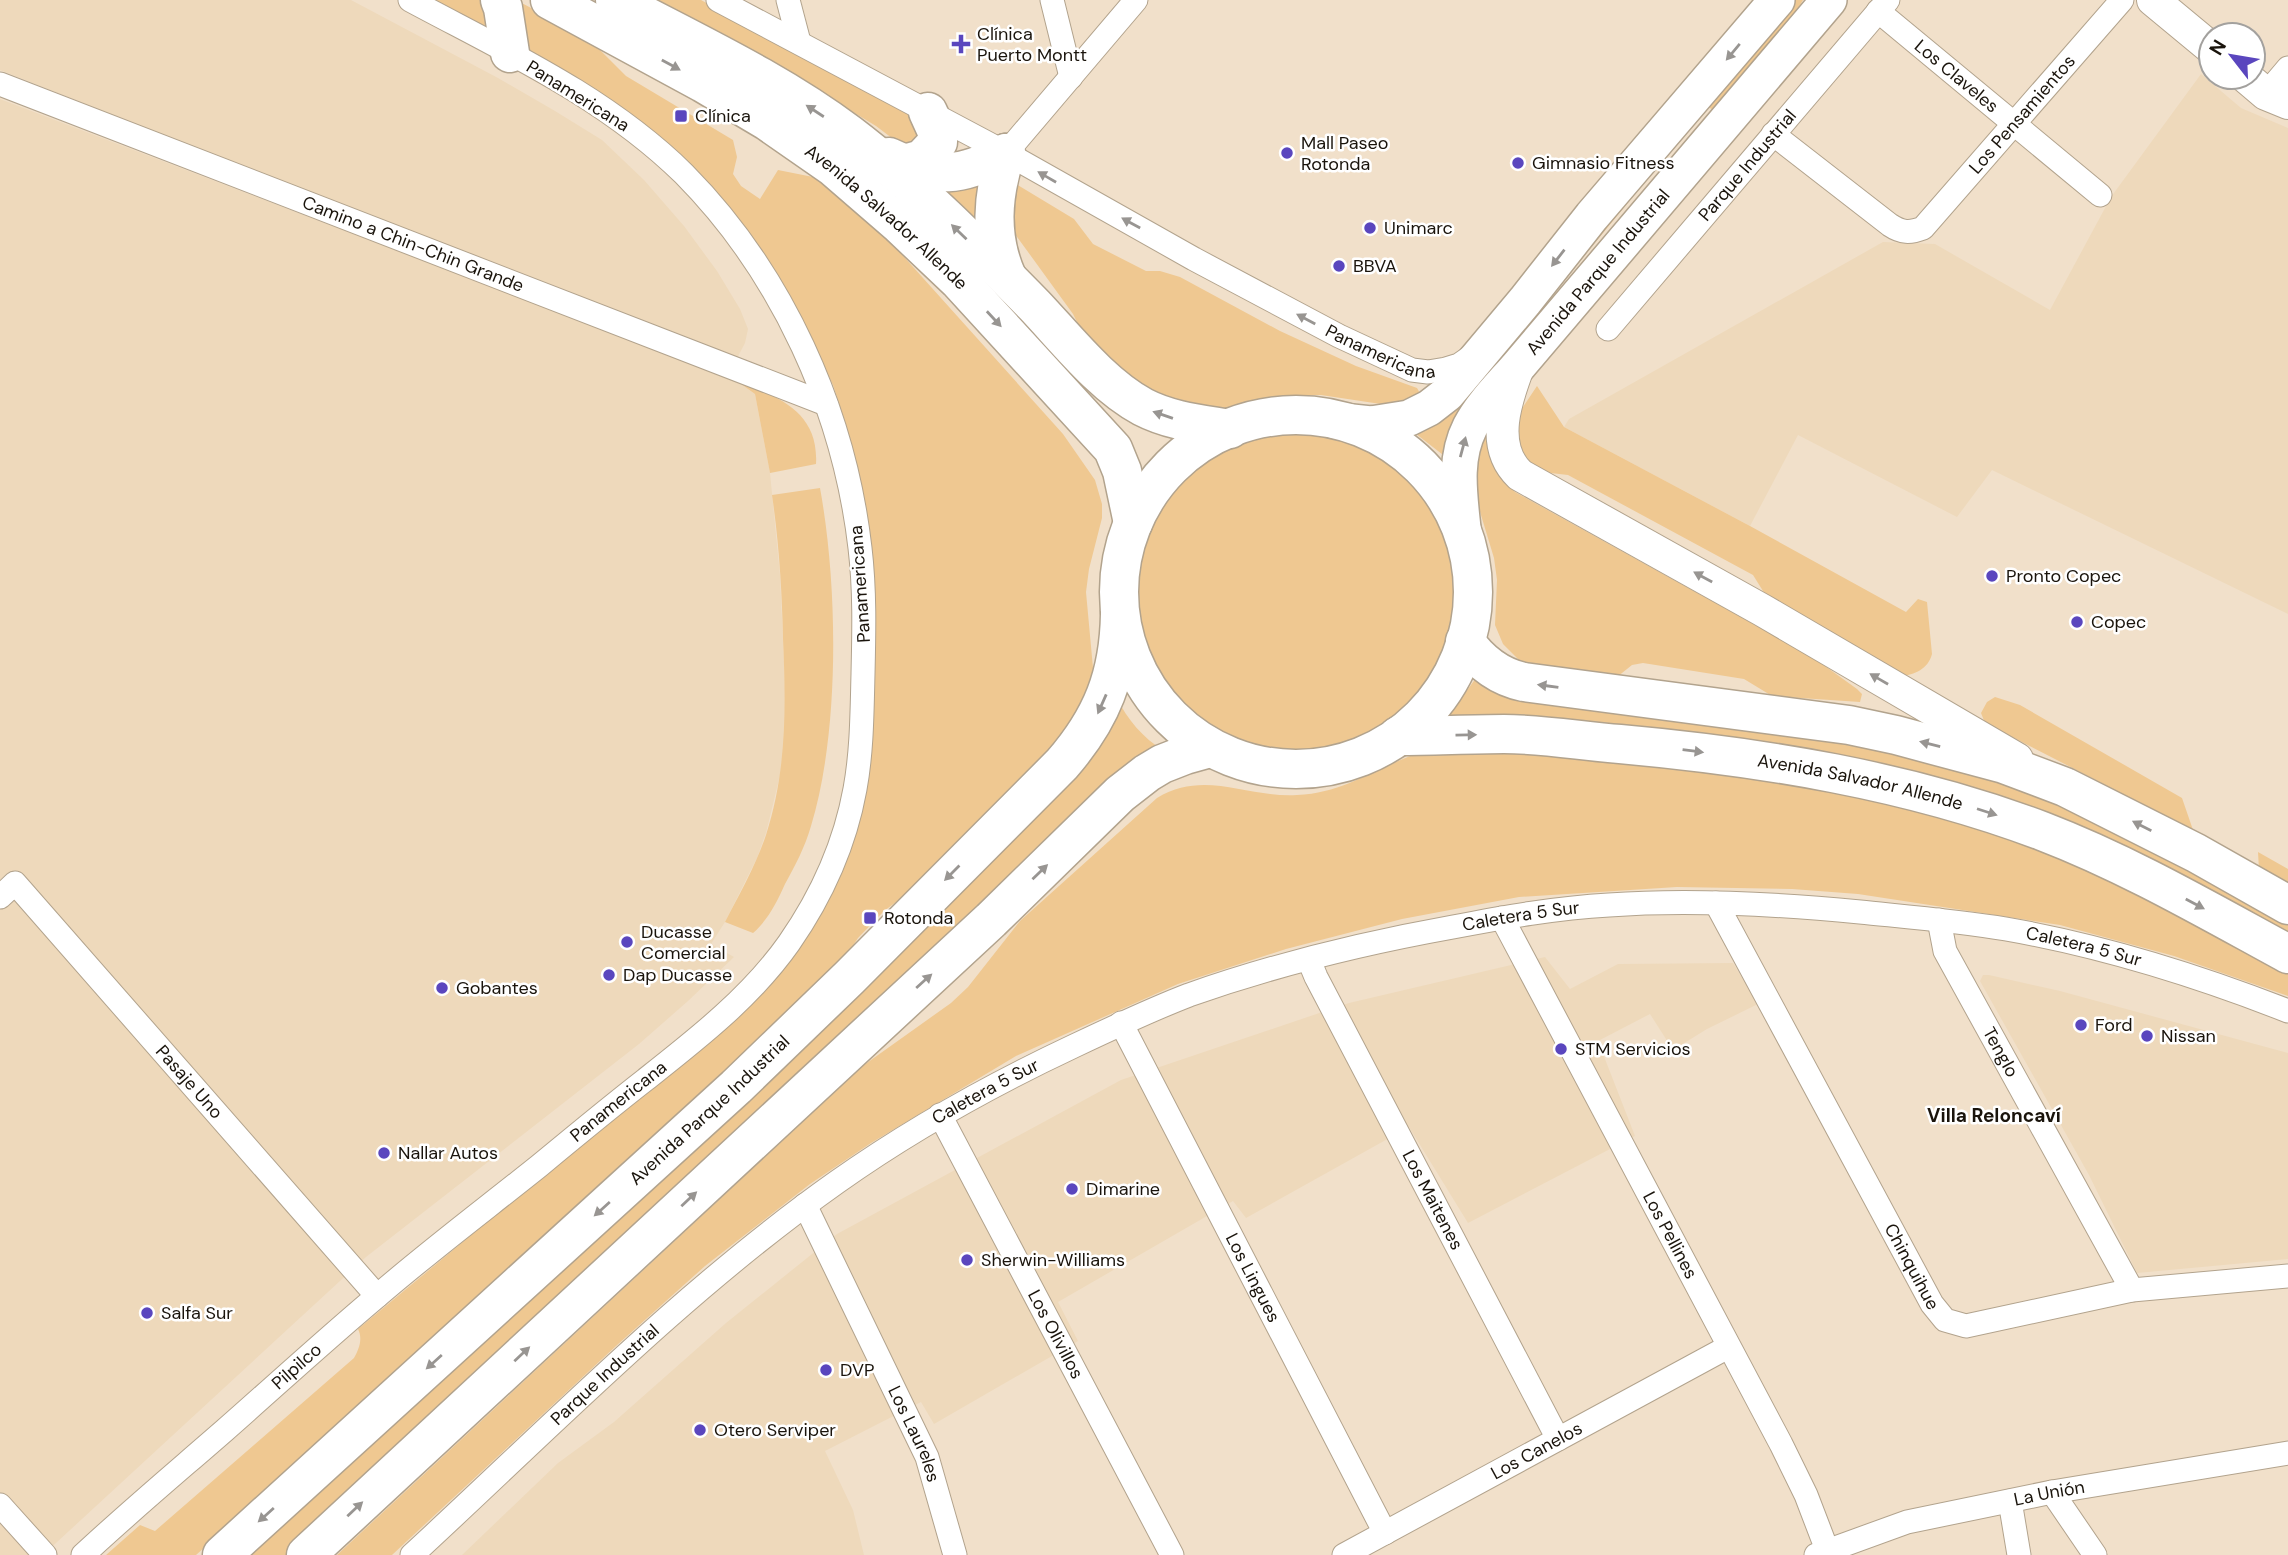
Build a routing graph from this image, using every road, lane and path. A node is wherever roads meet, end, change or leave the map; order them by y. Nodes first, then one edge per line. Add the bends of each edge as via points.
1 (410, 0) edge
2 (500, 0) edge
3 (551, 0) edge
4 (615, 0) edge
5 (718, 0) edge
6 (788, 0) edge
7 (1052, 0) edge
8 (1136, 0) edge
9 (1777, 0) edge
10 (1829, 0) edge
11 (2122, 0) edge
12 (2152, 0) edge
13 (1883, 6) edge
14 (2197, 37) edge
15 (799, 42) junction
16 (510, 53) junction
17 (2288, 68) edge
18 (1071, 77) junction
19 (0, 84) edge
20 (2267, 91) edge
21 (928, 112) junction
22 (1682, 112) junction
23 (2014, 124) junction
24 (1721, 126) junction
25 (848, 133) junction
26 (1773, 134) junction
27 (1006, 153) junction
28 (904, 164) junction
29 (1686, 170) junction
30 (2100, 195) dead end
31 (1008, 279) junction
32 (1608, 329) dead end
33 (1490, 344) junction
34 (1520, 363) junction
35 (826, 404) junction
36 (1333, 420) junction
37 (1230, 429) junction
38 (1133, 523) junction
39 (1464, 539) junction
40 (1120, 614) junction
41 (1465, 641) junction
42 (1398, 736) junction
43 (1210, 748) junction
44 (2065, 787) junction
45 (0, 897) edge
46 (1716, 903) junction
47 (2288, 905) edge
48 (1502, 918) junction
49 (1939, 920) junction
50 (2288, 954) edge
51 (1308, 960) junction
52 (2288, 1011) edge
53 (1121, 1023) junction
54 (940, 1115) junction
55 (516, 1184) joint
56 (805, 1205) junction
57 (2288, 1276) edge
58 (2132, 1290) junction
59 (377, 1296) junction
60 (1728, 1347) junction
61 (1558, 1439) junction
62 (2284, 1460) edge
63 (2052, 1492) junction
64 (2010, 1501) junction
65 (0, 1505) edge
66 (1385, 1533) junction
67 (1824, 1553) edge
68 (45, 1555) edge
69 (83, 1555) edge
70 (222, 1555) edge
71 (306, 1555) edge
72 (412, 1555) edge
73 (955, 1555) edge
74 (1172, 1555) edge
75 (1344, 1555) edge
76 (2019, 1555) edge
77 (2095, 1555) edge

1 - 16 street, Panamericana
2 - 16 highway
3 -> 38 highway, Avenida Salvador Allende via 767,121 833,167 892,217 958,280 1107,442 1119,461
25 -> 4 highway, Avenida Salvador Allende via 778,87
5 - 15 street, Panamericana
6 - 15 street
7 - 18 street
8 - 18 street
9 -> 22 main road, Avenida Parque Industrial
10 - 24 main road, Avenida Parque Industrial
11 - 23 street, Los Pensamientos
12 - 14 street
13 - 23 street, Los Claveles
13 - 26 street, Parque Industrial
15 - 21 street, Panamericana
16 - 35 street, Panamericana via 611,113 664,155 704,195 775,292
17 - 20 street
18 - 27 street
19 - 35 street, Camino a Chin-Chin Grande
21 - 27 street, Panamericana
21 - 28 highway via 938,142 922,159
22 - 24 main road
22 - 29 main road via 1689,152
22 -> 33 main road, Avenida Parque Industrial
23 - 26 street, Los Pensamientos via 1923,228 1906,233
23 - 30 street, Los Claveles
24 - 29 main road, Avenida Parque Industrial
25 - 28 highway
31 -> 25 highway, Avenida Salvador Allende
26 - 32 street, Parque Industrial
27 - 28 highway via 951,173
27 - 31 highway via 993,218 997,249
33 -> 27 street, Panamericana via 1460,365 1428,372 1412,370 1263,296
29 - 34 main road, Avenida Parque Industrial
37 -> 31 highway, Avenida Salvador Allende via 1171,418 1140,405 1105,378
33 - 36 main road, Avenida Parque Industrial via 1447,394 1409,418 1371,424
39 -> 34 main road, Avenida Parque Industrial via 1459,473 1465,439 1483,407
44 -> 34 street via 1520,475 1504,454 1503,439 1505,411
35 - 55 street, Panamericana via 858,528 864,626 856,786 830,870 789,943 745,995
36 - 37 highway via 1299,416 1264,419
36 - 39 highway via 1370,430 1418,461 1446,497
37 - 38 highway via 1199,445 1172,467
38 - 40 highway via 1119,583
39 - 41 highway via 1472,607
40 - 43 highway via 1130,654 1149,692 1186,733
40 -> 70 highway, Avenida Parque Industrial via 1108,690 1089,729 1062,764 736,1087
41 - 42 highway via 1450,677 1428,710
44 -> 41 highway via 1993,761 1849,725 1514,680 1490,667
42 - 43 highway via 1349,761 1306,770 1251,764
42 -> 50 highway, Avenida Salvador Allende via 1506,734 1691,750 1797,765 1932,795 2032,827 2107,859
71 -> 43 highway via 991,920 1119,794 1162,764
47 -> 44 highway
45 - 59 street, Pasaje Uno via 15,883
46 - 48 street, Caletera 5 Sur via 1615,904
46 - 49 street, Caletera 5 Sur
46 - 58 street, Chinquihue via 1937,1313 1955,1325 1966,1326
48 - 51 street, Caletera 5 Sur via 1373,942
48 - 60 street, Los Pellines
49 - 52 street, Caletera 5 Sur via 2106,951 2203,979
49 - 58 street, Tenglo via 1945,951
51 - 53 street, Caletera 5 Sur via 1214,987
51 - 61 street, Los Maitenes
53 - 54 street, Caletera 5 Sur
53 - 66 street, Los Lingues
54 - 56 street, Caletera 5 Sur
54 - 74 street, Los Olivillos
55 - 59 street, Pilpilco
56 - 72 street, Parque Industrial via 607,1371
56 - 73 street, Los Laureles via 927,1457
57 - 58 street, Chinquihue
59 - 69 street, Pilpilco
60 - 61 street, Los Canelos
60 - 67 street, Los Pellines via 1806,1495
61 - 66 street, Los Canelos
62 - 63 street, La Unión
63 - 64 street, La Unión
63 - 77 street
64 - 67 street, La Unión via 1908,1522
64 - 76 street
65 - 68 street
66 - 75 street, Los Canelos

